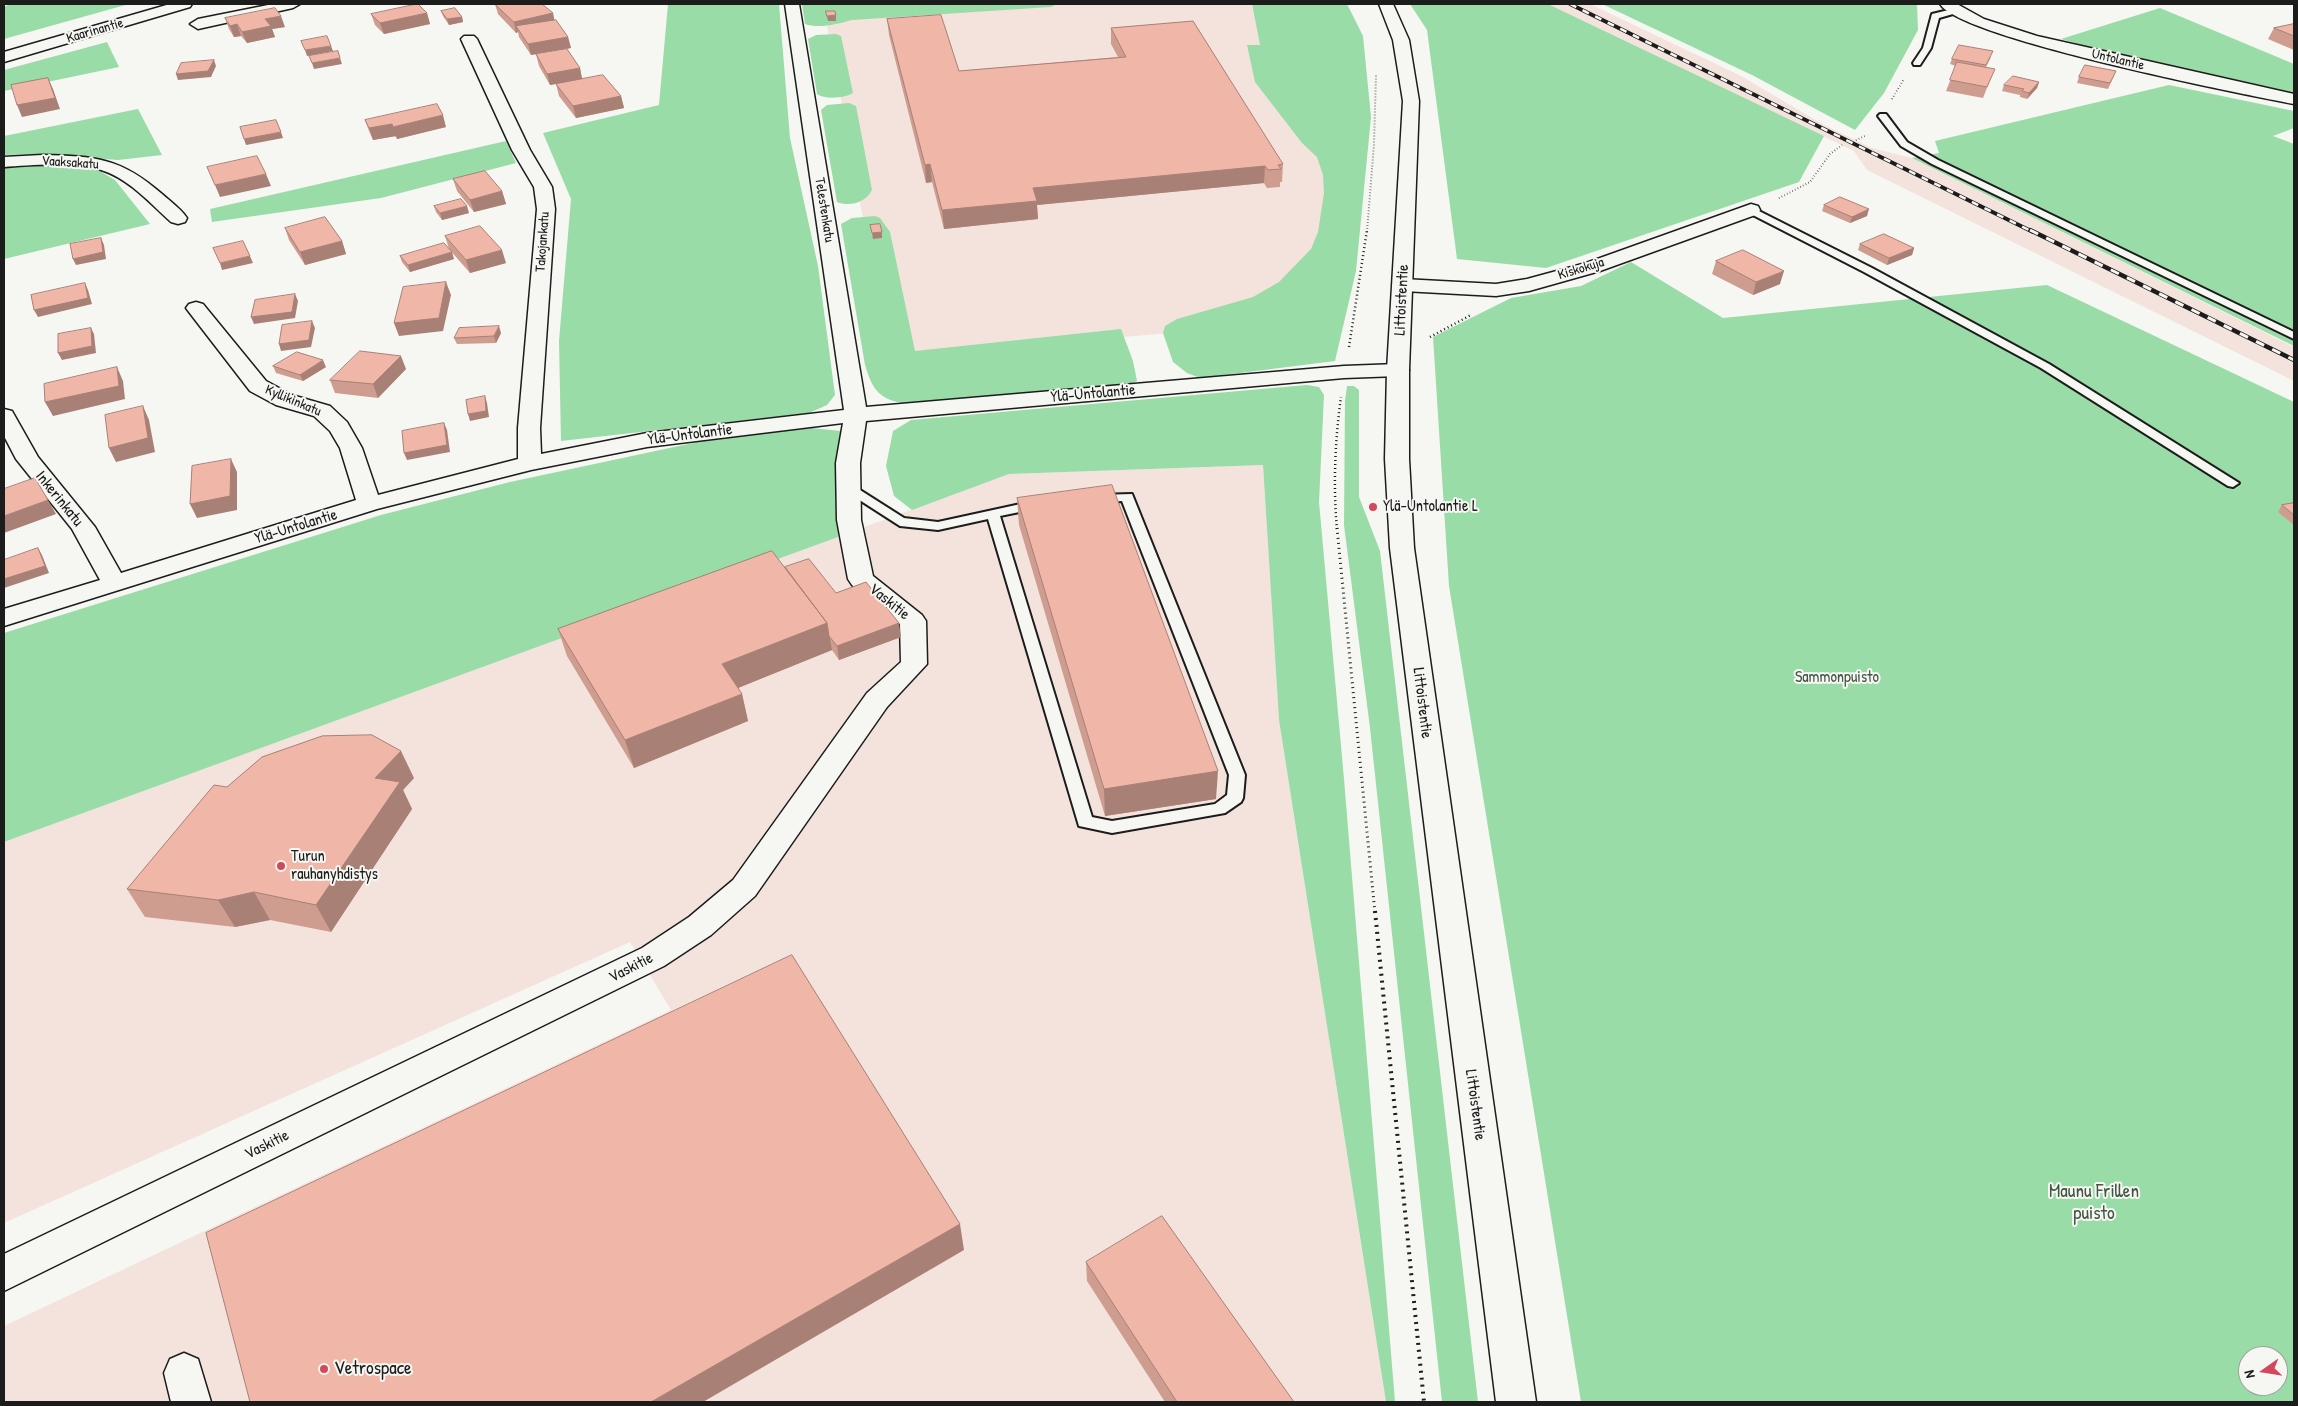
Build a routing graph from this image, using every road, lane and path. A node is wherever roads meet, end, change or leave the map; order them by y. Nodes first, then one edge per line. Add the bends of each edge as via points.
1 (185, 4) edge
2 (293, 4) edge
3 (792, 4) edge
4 (1386, 4) edge
5 (1952, 7) edge
6 (198, 24) dead end
7 (468, 39) dead end
8 (4, 57) edge
9 (1917, 63) dead end
10 (1376, 71) dead end
11 (2294, 99) edge
12 (1882, 116) dead end
13 (1842, 145) dead end
14 (4, 162) edge
15 (1752, 210) junction
16 (178, 218) dead end
17 (1403, 284) junction
18 (196, 308) dead end
19 (1477, 312) dead end
20 (2294, 336) edge
21 (1399, 362) junction
22 (1344, 372) junction
23 (856, 415) junction
24 (4, 416) edge
25 (530, 463) junction
26 (2233, 483) dead end
27 (849, 487) junction
28 (1081, 500) edge
29 (1052, 502) edge
30 (369, 504) junction
31 (993, 514) junction
32 (114, 583) junction
33 (4, 618) edge
34 (4, 1273) edge
35 (1424, 1402) edge
36 (1516, 1402) edge

1 - 8 street, Kaarinantie
2 - 6 street
3 - 23 street, Telestenkatu
4 - 17 street, Littoistentie via 1401,40 1411,101
5 - 9 lane via 1935,16 1927,48
5 - 11 street, Untolantie via 1989,26 2032,40
7 - 25 street, Takojankatu via 542,187 546,209 529,428
10 - 22 path via 1372,185 1362,278
12 - 20 lane via 1904,144 1935,162
13 - 15 path via 1830,154 1810,182
14 - 16 street, Vaaksakatu via 71,161 110,166 142,186
15 - 17 street, Kiskokuja via 1593,267 1529,285 1496,290
15 - 26 lane via 2045,366
17 - 21 street, Littoistentie
18 - 30 street, Kyllikinkatu via 258,386 284,400 322,411 339,427 351,448
19 - 21 path
21 - 22 street, Ylä-Untolantie
21 - 36 street, Littoistentie via 1397,458 1402,548
22 - 23 street, Ylä-Untolantie
22 - 35 path via 1337,426 1335,507
23 - 25 street, Ylä-Untolantie via 647,440
23 - 27 street, Vaskitie via 848,463
24 - 32 street, Inkerinkatu via 28,459 83,527
25 - 30 street, Ylä-Untolantie
27 - 31 lane via 900,522 938,526
27 - 34 street, Vaskitie via 849,520 861,579 913,621 914,664 877,700 744,888 700,926 653,957
28 - 31 lane via 1128,497 1237,775 1235,798 1219,809 1112,827 1085,822
29 - 31 lane
30 - 32 street, Ylä-Untolantie
32 - 33 street, Ylä-Untolantie

